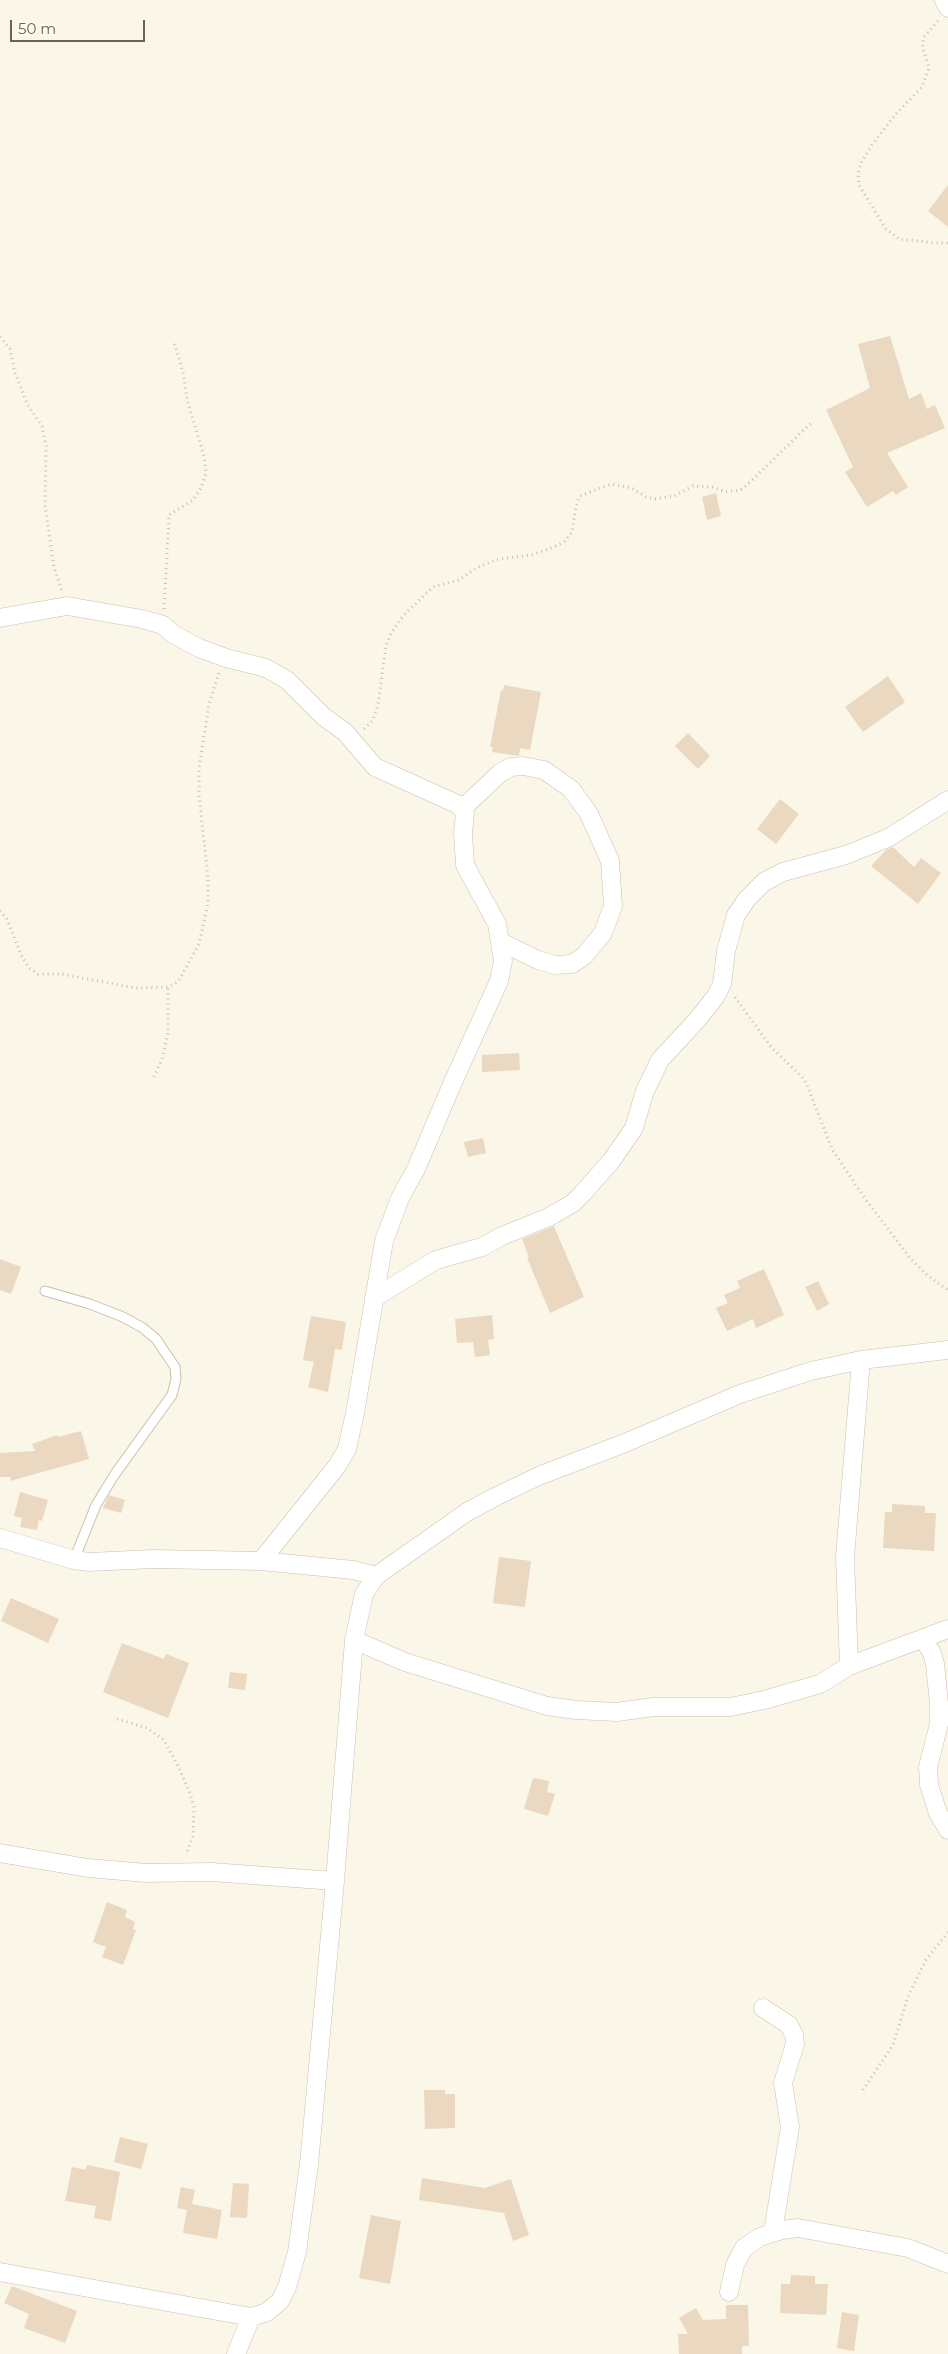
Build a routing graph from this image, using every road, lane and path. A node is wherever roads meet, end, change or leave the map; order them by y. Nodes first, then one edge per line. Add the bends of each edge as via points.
1 (944, 8) edge
2 (948, 243) edge
3 (0, 337) edge
4 (174, 342) dead end
5 (813, 421) dead end
6 (66, 606) junction
7 (0, 618) edge
8 (163, 625) junction
9 (226, 658) junction
10 (345, 732) junction
11 (948, 800) edge
12 (462, 809) junction
13 (0, 911) edge
14 (501, 942) junction
15 (722, 984) junction
16 (168, 987) junction
17 (154, 1077) dead end
18 (948, 1290) edge
19 (45, 1291) dead end
20 (374, 1298) junction
21 (948, 1350) edge
22 (861, 1360) junction
23 (0, 1538) edge
24 (74, 1560) junction
25 (261, 1561) junction
26 (376, 1576) junction
27 (948, 1629) edge
28 (923, 1639) junction
29 (354, 1640) junction
30 (849, 1666) junction
31 (117, 1719) dead end
32 (948, 1830) edge
33 (0, 1853) edge
34 (169, 1872) junction
35 (335, 1881) junction
36 (948, 1932) edge
37 (763, 2008) dead end
38 (863, 2090) dead end
39 (773, 2232) junction
40 (948, 2264) edge
41 (0, 2272) edge
42 (729, 2292) dead end
43 (251, 2317) junction
44 (236, 2354) edge

1 - 2 path via 923,38 929,68 922,87 872,145 858,173 859,185 871,205 886,229 898,239
3 - 6 path via 10,349 27,404 42,426 46,446 45,506 54,567
4 - 8 path via 206,473 193,500 169,515
5 - 10 path via 740,490 733,492 693,486 674,496 655,499 611,484 580,496 572,532 564,542 530,554 499,559 478,567 459,580 433,587 403,616 391,633 373,720 358,732
6 - 7 street
6 - 8 street via 106,611
8 - 9 street via 199,648
9 - 10 street via 266,668 287,680 324,717
9 - 16 path via 209,704 199,769 208,878 206,921 187,967 178,982
10 - 12 street via 375,767 447,798
11 - 15 street via 888,838 846,855 783,872 764,882 736,915 726,951
12 - 14 street via 465,813 465,865 497,924
12 - 14 street via 500,773 511,767 544,770 571,789 589,814 610,861 613,906 603,933 584,956 572,964 555,965
13 - 16 path via 7,919 21,955 29,968 38,974 62,974 136,988
14 - 20 street via 500,981 400,1198 384,1241
15 - 18 path via 738,1000 771,1047 805,1080 832,1149 863,1196 911,1258
15 - 20 street via 698,1020 660,1060 630,1134 612,1160 577,1198 549,1216 482,1247 436,1260
16 - 17 path via 166,1040
19 - 24 lane via 130,1320 156,1339 175,1368 172,1395 96,1505
20 - 25 street via 347,1449
21 - 22 street
22 - 26 street via 811,1371 740,1394 541,1475 467,1512
22 - 30 street via 845,1557
23 - 24 street
24 - 25 street
25 - 26 street via 353,1570
26 - 29 street via 364,1594
27 - 28 street
28 - 30 street
28 - 32 street via 935,1664 939,1704 939,1724 928,1767 929,1785 938,1813
29 - 30 street via 405,1662 547,1706 576,1710 617,1712 653,1707 730,1707 820,1684
29 - 35 street
31 - 34 path via 146,1728 164,1740 190,1793 195,1821 190,1849
33 - 34 street via 88,1868
34 - 35 street
35 - 43 street via 309,2164 297,2252 280,2301 267,2312
36 - 38 path via 926,1960 907,1999 893,2045
37 - 39 street via 789,2025 795,2044 783,2083 790,2127
39 - 40 street via 798,2228 908,2248
39 - 42 street via 760,2236 744,2248 735,2265
41 - 43 street
43 - 44 street

